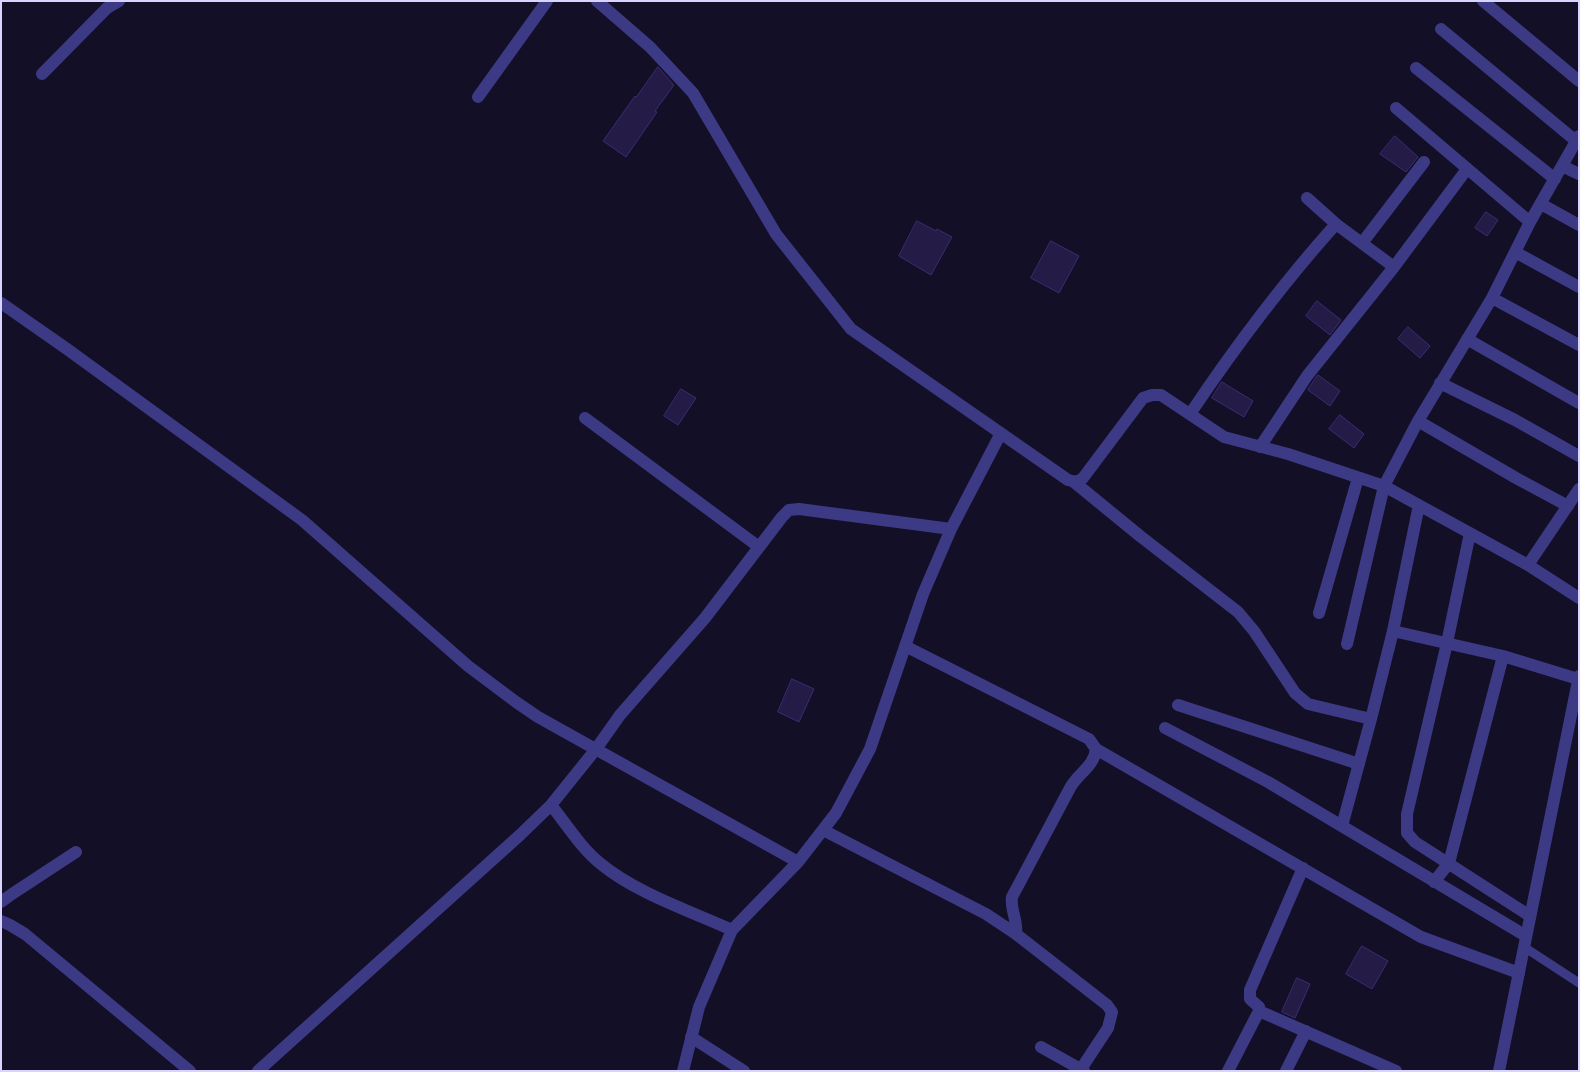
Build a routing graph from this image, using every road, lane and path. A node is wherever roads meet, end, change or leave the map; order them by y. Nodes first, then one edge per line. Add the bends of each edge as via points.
1 (119, 1) edge
2 (547, 1) edge
3 (597, 1) edge
4 (1483, 1) edge
5 (1441, 28) dead end
6 (1416, 68) dead end
7 (42, 74) dead end
8 (1579, 80) edge
9 (478, 97) dead end
10 (1396, 108) dead end
11 (1578, 138) edge
12 (1424, 162) dead end
13 (1562, 166) junction
14 (1467, 169) junction
15 (1579, 174) edge
16 (1555, 179) junction
17 (1307, 198) dead end
18 (1540, 204) junction
19 (1530, 222) junction
20 (1336, 224) junction
21 (1579, 225) edge
22 (1362, 243) junction
23 (1515, 252) junction
24 (1394, 267) junction
25 (1579, 287) edge
26 (1492, 298) junction
27 (1, 303) edge
28 (1467, 339) junction
29 (1579, 345) edge
30 (1440, 383) junction
31 (1579, 403) edge
32 (1190, 414) junction
33 (585, 418) dead end
34 (1418, 421) junction
35 (1001, 432) junction
36 (1260, 447) junction
37 (1579, 456) edge
38 (1358, 478) junction
39 (1074, 482) junction
40 (1384, 486) junction
41 (1579, 489) edge
42 (1419, 506) junction
43 (1568, 506) junction
44 (951, 529) junction
45 (1470, 533) junction
46 (759, 546) junction
47 (1528, 566) junction
48 (1579, 598) edge
49 (1319, 613) dead end
50 (1393, 631) junction
51 (1447, 643) junction
52 (1347, 644) dead end
53 (905, 646) junction
54 (1503, 656) junction
55 (1578, 677) edge
56 (1178, 705) dead end
57 (1371, 720) junction
58 (1165, 728) dead end
59 (596, 748) junction
60 (1096, 750) junction
61 (1359, 764) junction
62 (551, 805) junction
63 (1342, 826) junction
64 (823, 830) junction
65 (76, 852) dead end
66 (798, 862) junction
67 (1449, 863) junction
68 (1303, 868) junction
69 (1434, 882) junction
70 (1, 902) edge
71 (1530, 916) junction
72 (1, 921) edge
73 (732, 930) junction
74 (1016, 934) junction
75 (1525, 941) junction
76 (1518, 973) junction
77 (1579, 984) edge
78 (1259, 1010) junction
79 (1306, 1031) junction
80 (691, 1037) junction
81 (1041, 1046) dead end
82 (1083, 1070) edge
83 (190, 1071) edge
84 (258, 1071) edge
85 (683, 1071) edge
86 (744, 1071) edge
87 (1228, 1071) edge
88 (1286, 1071) edge
89 (1396, 1071) edge
90 (1499, 1071) edge

1 - 7 street via 107,8
2 - 9 street
3 - 35 street via 650,46 693,93 776,234 851,329
4 - 8 street
5 - 11 street
6 - 16 street
10 - 14 street
11 - 13 street
12 - 22 street
13 - 15 street
13 - 16 street
14 - 19 street
14 - 24 street
16 - 18 street
17 - 20 street
18 - 19 street
18 - 21 street
19 - 23 street
20 - 22 street
20 - 32 street via 1230,355
22 - 24 street
23 - 25 street
23 - 26 street
24 - 36 street via 1307,376
26 - 28 street
26 - 29 street
27 - 59 street via 302,520 495,687 538,717
28 - 30 street
28 - 31 street
30 - 34 street
30 - 37 street
32 - 36 street via 1224,437
32 - 39 street via 1161,395 1144,398 1083,478
33 - 46 street
34 - 40 street
34 - 43 street
35 - 39 street
35 - 44 street
36 - 38 street
38 - 40 street
38 - 49 street
39 - 57 street via 1238,612 1301,700
40 - 42 street
40 - 52 street
41 - 43 street
42 - 45 street
42 - 50 street
43 - 47 street
44 - 46 street via 798,509 789,510
44 - 53 street
45 - 47 street
45 - 51 street
46 - 59 street via 705,618 620,715
47 - 48 street
50 - 51 street
50 - 57 street
51 - 54 street
51 - 67 street via 1406,833
53 - 60 street via 1089,739
53 - 64 street via 870,749 836,813
54 - 55 street
54 - 67 street
55 - 71 street
56 - 61 street
57 - 61 street
58 - 63 street via 1268,782
59 - 62 street
59 - 66 street
60 - 68 street
60 - 74 street via 1092,764 1070,788 1012,896
61 - 63 street
62 - 73 street via 583,846 618,876 648,893
62 - 84 street
63 - 69 street
64 - 66 street
64 - 74 street via 986,914
65 - 70 street
66 - 73 street
67 - 69 street
67 - 71 street
68 - 76 street via 1421,937
68 - 78 street via 1250,990 1250,998
69 - 75 street
71 - 75 street
72 - 83 street via 25,934
73 - 80 street via 703,996
74 - 82 street via 1112,1012 1108,1028
75 - 76 street
75 - 77 lane
76 - 90 street
78 - 79 street
78 - 87 street
79 - 88 street
79 - 89 street
80 - 85 street
80 - 86 street
81 - 82 street

